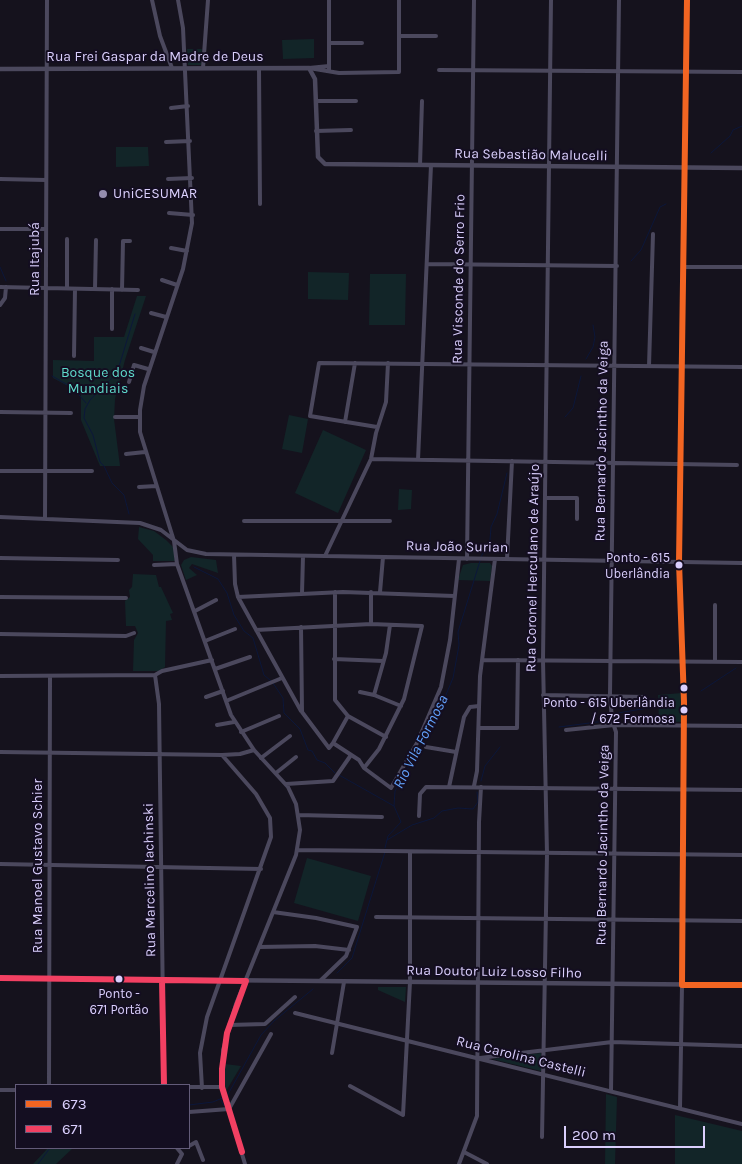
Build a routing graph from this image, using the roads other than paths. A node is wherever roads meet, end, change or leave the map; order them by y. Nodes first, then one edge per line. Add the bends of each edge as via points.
1 (47, 0) edge
2 (152, 0) edge
3 (178, 0) edge
4 (208, 0) edge
5 (329, 0) edge
6 (399, 0) edge
7 (474, 0) edge
8 (551, 0) edge
9 (619, 0) edge
10 (687, 0) edge
11 (399, 36) junction
12 (436, 36) dead end
13 (330, 43) junction
14 (362, 43) dead end
15 (172, 68) junction
16 (185, 68) junction
17 (203, 68) junction
18 (258, 68) junction
19 (309, 68) junction
20 (329, 68) junction
21 (0, 69) edge
22 (47, 69) junction
23 (439, 70) dead end
24 (473, 70) junction
25 (550, 70) junction
26 (619, 71) junction
27 (686, 72) junction
28 (742, 72) edge
29 (316, 101) junction
30 (356, 101) dead end
31 (422, 101) dead end
32 (188, 106) junction
33 (171, 108) dead end
34 (316, 130) junction
35 (351, 130) dead end
36 (190, 141) junction
37 (166, 142) dead end
38 (420, 165) junction
39 (431, 165) junction
40 (472, 166) junction
41 (549, 166) junction
42 (618, 167) junction
43 (685, 168) junction
44 (742, 168) edge
45 (192, 178) junction
46 (0, 179) edge
47 (168, 179) dead end
48 (46, 180) junction
49 (260, 204) dead end
50 (169, 214) dead end
51 (193, 215) junction
52 (46, 228) junction
53 (0, 229) edge
54 (653, 234) dead end
55 (67, 239) dead end
56 (96, 240) dead end
57 (130, 241) dead end
58 (171, 248) dead end
59 (187, 251) junction
60 (427, 264) junction
61 (471, 264) junction
62 (548, 265) junction
63 (616, 266) junction
64 (684, 267) junction
65 (742, 267) edge
66 (162, 280) dead end
67 (177, 285) junction
68 (0, 287) edge
69 (6, 287) junction
70 (46, 288) junction
71 (67, 288) junction
72 (75, 289) junction
73 (95, 289) junction
74 (112, 289) junction
75 (122, 290) junction
76 (138, 290) dead end
77 (0, 305) edge
78 (151, 313) dead end
79 (166, 317) junction
80 (112, 329) dead end
81 (141, 348) dead end
82 (154, 352) junction
83 (74, 356) dead end
84 (355, 363) junction
85 (388, 364) junction
86 (422, 364) junction
87 (470, 364) junction
88 (546, 365) junction
89 (614, 365) junction
90 (649, 366) junction
91 (682, 366) junction
92 (742, 366) edge
93 (148, 370) junction
94 (129, 382) dead end
95 (0, 412) edge
96 (46, 412) junction
97 (71, 413) dead end
98 (115, 417) dead end
99 (139, 417) junction
100 (345, 422) junction
101 (377, 427) junction
102 (145, 452) junction
103 (126, 454) dead end
104 (371, 459) junction
105 (418, 460) junction
106 (468, 460) junction
107 (512, 461) junction
108 (545, 462) junction
109 (613, 463) junction
110 (681, 464) junction
111 (738, 465) dead end
112 (0, 471) edge
113 (46, 471) junction
114 (92, 471) dead end
115 (156, 486) junction
116 (138, 487) dead end
117 (545, 498) junction
118 (0, 517) edge
119 (45, 518) junction
120 (577, 519) dead end
121 (244, 521) dead end
122 (390, 521) dead end
123 (341, 522) junction
124 (174, 541) junction
125 (234, 555) junction
126 (302, 556) junction
127 (325, 556) junction
128 (383, 557) junction
129 (0, 558) edge
130 (459, 558) junction
131 (467, 559) junction
132 (495, 559) junction
133 (507, 559) junction
134 (118, 560) dead end
135 (544, 560) junction
136 (612, 561) junction
137 (680, 562) junction
138 (742, 563) edge
139 (154, 564) dead end
140 (176, 564) junction
141 (336, 592) junction
142 (372, 592) junction
143 (380, 592) junction
144 (302, 593) junction
145 (454, 596) junction
146 (0, 597) edge
147 (238, 597) junction
148 (126, 598) dead end
149 (216, 600) dead end
150 (715, 605) dead end
151 (195, 611) junction
152 (371, 624) junction
153 (335, 625) junction
154 (390, 625) junction
155 (301, 627) junction
156 (235, 629) dead end
157 (256, 630) junction
158 (134, 633) dead end
159 (0, 634) edge
160 (205, 640) junction
161 (250, 658) dead end
162 (334, 659) junction
163 (212, 660) junction
164 (482, 660) junction
165 (518, 660) junction
166 (543, 660) junction
167 (383, 661) junction
168 (611, 661) junction
169 (681, 661) junction
170 (715, 662) junction
171 (742, 662) edge
172 (215, 669) junction
173 (155, 675) junction
174 (0, 676) edge
175 (50, 676) junction
176 (282, 678) junction
177 (223, 691) junction
178 (360, 692) dead end
179 (374, 695) junction
180 (543, 695) junction
181 (206, 696) dead end
182 (610, 697) junction
183 (645, 697) dead end
184 (226, 701) junction
185 (401, 706) junction
186 (479, 706) junction
187 (302, 712) junction
188 (280, 716) dead end
189 (348, 716) junction
190 (234, 722) junction
191 (217, 725) dead end
192 (614, 725) junction
193 (684, 725) junction
194 (742, 726) edge
195 (478, 728) junction
196 (566, 730) dead end
197 (241, 732) junction
198 (290, 736) dead end
199 (386, 736) junction
200 (333, 743) junction
201 (426, 747) dead end
202 (254, 750) junction
203 (0, 752) edge
204 (50, 752) junction
205 (456, 752) junction
206 (160, 754) junction
207 (222, 755) junction
208 (351, 755) junction
209 (296, 757) dead end
210 (261, 758) junction
211 (364, 768) junction
212 (276, 773) junction
213 (286, 784) junction
214 (449, 787) junction
215 (478, 787) junction
216 (546, 788) junction
217 (615, 789) junction
218 (683, 789) junction
219 (742, 790) edge
220 (298, 815) junction
221 (419, 816) dead end
222 (382, 817) dead end
223 (298, 850) junction
224 (410, 852) junction
225 (479, 853) junction
226 (546, 854) junction
227 (614, 854) junction
228 (683, 855) junction
229 (742, 856) edge
230 (0, 864) edge
231 (50, 865) junction
232 (161, 867) junction
233 (261, 869) junction
234 (273, 912) junction
235 (376, 917) dead end
236 (410, 917) junction
237 (478, 918) junction
238 (546, 919) junction
239 (613, 920) junction
240 (683, 920) junction
241 (742, 921) edge
242 (259, 946) junction
243 (349, 950) junction
244 (0, 978) edge
245 (49, 979) junction
246 (162, 980) junction
247 (219, 980) junction
248 (246, 981) junction
249 (320, 981) junction
250 (344, 982) junction
251 (410, 982) junction
252 (478, 983) junction
253 (544, 983) junction
254 (612, 984) junction
255 (682, 985) junction
256 (742, 985) edge
257 (296, 996) dead end
258 (295, 1013) dead end
259 (336, 1024) junction
260 (229, 1026) junction
261 (271, 1034) dead end
262 (408, 1041) junction
263 (612, 1042) junction
264 (682, 1044) junction
265 (742, 1046) edge
266 (543, 1050) junction
267 (332, 1053) dead end
268 (478, 1058) junction
269 (543, 1074) junction
270 (49, 1084) edge
271 (164, 1084) edge
272 (350, 1086) dead end
273 (222, 1087) junction
274 (190, 1088) edge
275 (202, 1088) junction
276 (0, 1090) edge
277 (15, 1090) edge
278 (611, 1091) junction
279 (680, 1108) junction
280 (229, 1109) junction
281 (190, 1112) edge
282 (742, 1124) edge
283 (542, 1136) dead end
284 (190, 1145) edge
285 (178, 1149) edge
286 (242, 1152) junction
287 (464, 1152) junction
288 (203, 1160) dead end
289 (176, 1164) edge
290 (245, 1164) edge
291 (249, 1164) edge
292 (459, 1164) edge
293 (487, 1164) edge

1 - 22 street, Rua Itajubá
2 - 15 street
3 - 16 street
4 - 17 street
5 - 13 street
6 - 11 street
7 - 24 street, Rua Visconde do Serro Frio
8 - 25 street, Rua Coronel Herculano de Araújo
9 - 26 street, Rua Bernardo Jacintho da Veiga
10 - 27 street
11 - 12 street
11 - 20 street, Rua Frei Gaspar da Madre de Deus via 399,72 339,73
13 - 14 street
13 - 20 street
15 - 16 street, Rua Frei Gaspar da Madre de Deus
15 - 22 street, Rua Frei Gaspar da Madre de Deus
16 - 17 street, Rua Frei Gaspar da Madre de Deus
16 - 32 street
17 - 18 street, Rua Frei Gaspar da Madre de Deus
18 - 19 street, Rua Frei Gaspar da Madre de Deus
18 - 49 street
19 - 20 street, Rua Frei Gaspar da Madre de Deus
19 - 29 street via 314,76
21 - 22 street, Rua Frei Gaspar da Madre de Deus
22 - 48 street, Rua Itajubá
23 - 24 street
24 - 25 street
24 - 40 street, Rua Visconde do Serro Frio
25 - 26 street
25 - 41 street, Rua Coronel Herculano de Araújo
26 - 27 street
26 - 42 street, Rua Bernardo Jacintho da Veiga
27 - 28 street
27 - 43 street
29 - 30 street
29 - 34 street
31 - 38 street
32 - 33 street
32 - 36 street
34 - 35 street
34 - 38 street, Rua Sebastião Malucelli via 317,154 320,161 328,164
36 - 37 street
36 - 45 street
38 - 39 street, Rua Sebastião Malucelli
39 - 40 street, Rua Sebastião Malucelli
39 - 60 street
40 - 41 street, Rua Sebastião Malucelli
40 - 61 street, Rua Visconde do Serro Frio
41 - 42 street, Rua Sebastião Malucelli
41 - 62 street, Rua Coronel Herculano de Araújo
42 - 43 street, Rua Sebastião Malucelli
42 - 63 street, Rua Bernardo Jacintho da Veiga
43 - 44 street, Rua Sebastião Malucelli
43 - 64 street
45 - 47 street
45 - 51 street
46 - 48 street
48 - 52 street, Rua Itajubá
50 - 51 street
51 - 59 street
52 - 53 street
52 - 70 street, Rua Itajubá
54 - 90 street
55 - 71 street
56 - 73 street
57 - 75 street via 123,241
58 - 59 street
59 - 67 street
60 - 61 street
60 - 86 street
61 - 62 street
61 - 87 street, Rua Visconde do Serro Frio
62 - 63 street
62 - 88 street, Rua Coronel Herculano de Araújo
63 - 89 street, Rua Bernardo Jacintho da Veiga
64 - 65 street
64 - 91 street
66 - 67 street
67 - 79 street
68 - 69 street
69 - 70 street
69 - 77 street via 5,298
70 - 71 street
70 - 96 street, Rua Itajubá
71 - 72 street
72 - 73 street
72 - 83 street
73 - 74 street
74 - 75 street
74 - 80 street
75 - 76 street
78 - 79 street
79 - 82 street
81 - 82 street
82 - 93 street
84 - 85 street
84 - 100 street
84 - 100 street via 319,363 310,416
85 - 86 street
85 - 101 street via 386,402
86 - 87 street
86 - 105 street
87 - 88 street
87 - 106 street, Rua Visconde do Serro Frio
88 - 89 street
88 - 108 street, Rua Coronel Herculano de Araújo
89 - 90 street
89 - 109 street, Rua Bernardo Jacintho da Veiga
90 - 91 street
91 - 92 street
91 - 110 street
93 - 94 street via 134,365
93 - 99 street
95 - 96 street
96 - 97 street
96 - 113 street, Rua Itajubá
98 - 99 street
99 - 102 street
100 - 101 street
101 - 104 street
102 - 103 street
102 - 115 street
104 - 105 street
104 - 123 street
105 - 106 street
106 - 107 street
106 - 131 street, Rua Visconde do Serro Frio
107 - 108 street
107 - 133 street
108 - 109 street
108 - 117 street, Rua Coronel Herculano de Araújo
109 - 110 street
109 - 136 street, Rua Bernardo Jacintho da Veiga
110 - 111 street
110 - 137 street
112 - 113 street
113 - 114 street
113 - 119 street, Rua Itajubá
115 - 116 street
115 - 124 street
117 - 120 street via 577,498
117 - 135 street, Rua Coronel Herculano de Araújo
118 - 119 street, Rua João Surian
119 - 124 street, Rua João Surian via 140,523 160,530
121 - 123 street
122 - 123 street
123 - 127 street
124 - 125 street, Rua João Surian via 199,554
124 - 140 street
125 - 126 street, Rua João Surian
125 - 147 street
126 - 127 street, Rua João Surian
126 - 144 street
127 - 128 street, Rua João Surian
128 - 130 street, Rua João Surian
128 - 143 street
129 - 134 street
130 - 131 street, Rua João Surian
130 - 145 street
131 - 132 street, Rua João Surian
132 - 133 street, Rua João Surian
132 - 164 street
133 - 135 street, Rua João Surian
135 - 136 street, Rua João Surian
135 - 166 street, Rua Coronel Herculano de Araújo
136 - 137 street, Rua João Surian
136 - 168 street, Rua Bernardo Jacintho da Veiga
137 - 138 street, Rua João Surian
137 - 169 street
139 - 140 street
140 - 151 street
141 - 142 street
141 - 144 street
141 - 153 street
142 - 143 street
142 - 152 street
143 - 145 street
144 - 147 street
145 - 211 street via 447,660 438,695 417,743 391,788
146 - 148 street
147 - 157 street
149 - 151 street
150 - 170 street
151 - 160 street
152 - 153 street
152 - 154 street
153 - 155 street
153 - 162 street
154 - 167 street
154 - 185 street via 422,626
155 - 157 street
155 - 187 street
156 - 160 street
157 - 176 street
158 - 159 street via 126,636
160 - 163 street
161 - 172 street
162 - 167 street
162 - 189 street via 335,700
163 - 172 street
163 - 173 street
164 - 165 street
164 - 186 street
165 - 166 street
165 - 195 street via 517,728
166 - 168 street
166 - 180 street, Rua Coronel Herculano de Araújo
167 - 179 street
168 - 169 street
168 - 182 street, Rua Bernardo Jacintho da Veiga
169 - 170 street
169 - 193 street
170 - 171 street
172 - 177 street
173 - 175 street
173 - 206 street, Rua Marcelino Iachinski
174 - 175 street
175 - 204 street, Rua Manoel Gustavo Schier
176 - 184 street
176 - 187 street
177 - 181 street
177 - 184 street
178 - 179 street
179 - 185 street
180 - 182 street
180 - 216 street, Rua Coronel Herculano de Araújo
182 - 183 street
182 - 192 street, Rua Bernardo Jacintho da Veiga
184 - 190 street
185 - 199 street
186 - 195 street
186 - 205 street via 470,707 466,713
187 - 200 street via 329,748
188 - 197 street
189 - 199 street
189 - 200 street
190 - 191 street
190 - 197 street
192 - 193 street
192 - 196 street
192 - 217 street, Rua Bernardo Jacintho da Veiga
193 - 194 street
193 - 218 street
195 - 215 street
197 - 202 street
198 - 210 street
199 - 211 street
200 - 208 street
201 - 205 street
202 - 207 street
202 - 210 street
203 - 204 street
204 - 206 street
204 - 231 street, Rua Manoel Gustavo Schier
205 - 214 street
206 - 207 street
206 - 232 street, Rua Marcelino Iachinski
207 - 233 street via 256,794 270,818 271,837
208 - 211 street
208 - 213 street via 336,777
209 - 212 street
210 - 212 street
212 - 213 street
213 - 220 street
214 - 215 street
214 - 221 street via 423,788
215 - 216 street
215 - 225 street
216 - 217 street
216 - 226 street, Rua Coronel Herculano de Araújo
217 - 218 street
217 - 227 street, Rua Bernardo Jacintho da Veiga
218 - 219 street
218 - 228 street
220 - 222 street
220 - 223 street
223 - 224 street
223 - 234 street
224 - 225 street
224 - 236 street
225 - 226 street
225 - 237 street
226 - 227 street
226 - 238 street, Rua Coronel Herculano de Araújo
227 - 228 street
227 - 239 street, Rua Bernardo Jacintho da Veiga
228 - 229 street
228 - 240 street
230 - 231 street
231 - 232 street
231 - 245 street, Rua Manoel Gustavo Schier
232 - 233 street
232 - 246 street, Rua Marcelino Iachinski
233 - 247 street
234 - 242 street
234 - 243 street via 357,927
235 - 236 street
236 - 237 street
236 - 251 street
237 - 238 street
237 - 252 street
238 - 239 street
238 - 253 street, Rua Coronel Herculano de Araújo
239 - 240 street
239 - 254 street, Rua Bernardo Jacintho da Veiga
240 - 241 street
240 - 255 street
242 - 243 street
242 - 248 street
243 - 249 street
244 - 245 street, Rua Doutor Luiz Losso Filho
245 - 246 street, Rua Doutor Luiz Losso Filho
245 - 270 street, Rua Manoel Gustavo Schier
246 - 247 street, Rua Doutor Luiz Losso Filho
246 - 271 street, Rua Marcelino Iachinski
247 - 248 street, Rua Doutor Luiz Losso Filho
247 - 275 street via 201,1041
248 - 249 street, Rua Doutor Luiz Losso Filho
248 - 260 street
249 - 250 street, Rua Doutor Luiz Losso Filho
250 - 251 street, Rua Doutor Luiz Losso Filho
250 - 259 street
251 - 252 street, Rua Doutor Luiz Losso Filho
251 - 262 street
252 - 253 street, Rua Doutor Luiz Losso Filho
252 - 268 street
253 - 254 street, Rua Doutor Luiz Losso Filho
253 - 266 street, Rua Coronel Herculano de Araújo
254 - 255 street, Rua Doutor Luiz Losso Filho
254 - 263 street, Rua Bernardo Jacintho da Veiga
255 - 256 street, Rua Doutor Luiz Losso Filho
255 - 264 street
257 - 260 street via 265,1024
258 - 259 street, Rua Carolina Castelli
259 - 262 street, Rua Carolina Castelli
259 - 267 street
260 - 273 street via 223,1055
261 - 280 street
262 - 268 street, Rua Carolina Castelli
262 - 272 street via 403,1115
263 - 264 street
263 - 266 street
263 - 278 street, Rua Bernardo Jacintho da Veiga
264 - 265 street
264 - 279 street
266 - 268 street
266 - 269 street, Rua Coronel Herculano de Araújo
268 - 269 street, Rua Carolina Castelli
268 - 287 street via 478,1116
269 - 278 street, Rua Carolina Castelli
269 - 283 street, Rua Coronel Herculano de Araújo
273 - 275 street
273 - 280 street
274 - 275 street
276 - 277 street
278 - 279 street, Rua Carolina Castelli
279 - 282 street, Rua Carolina Castelli
280 - 281 street
280 - 286 street
284 - 288 street via 196,1142
285 - 289 street via 182,1154
286 - 290 street
286 - 291 street
287 - 292 street
287 - 293 street

